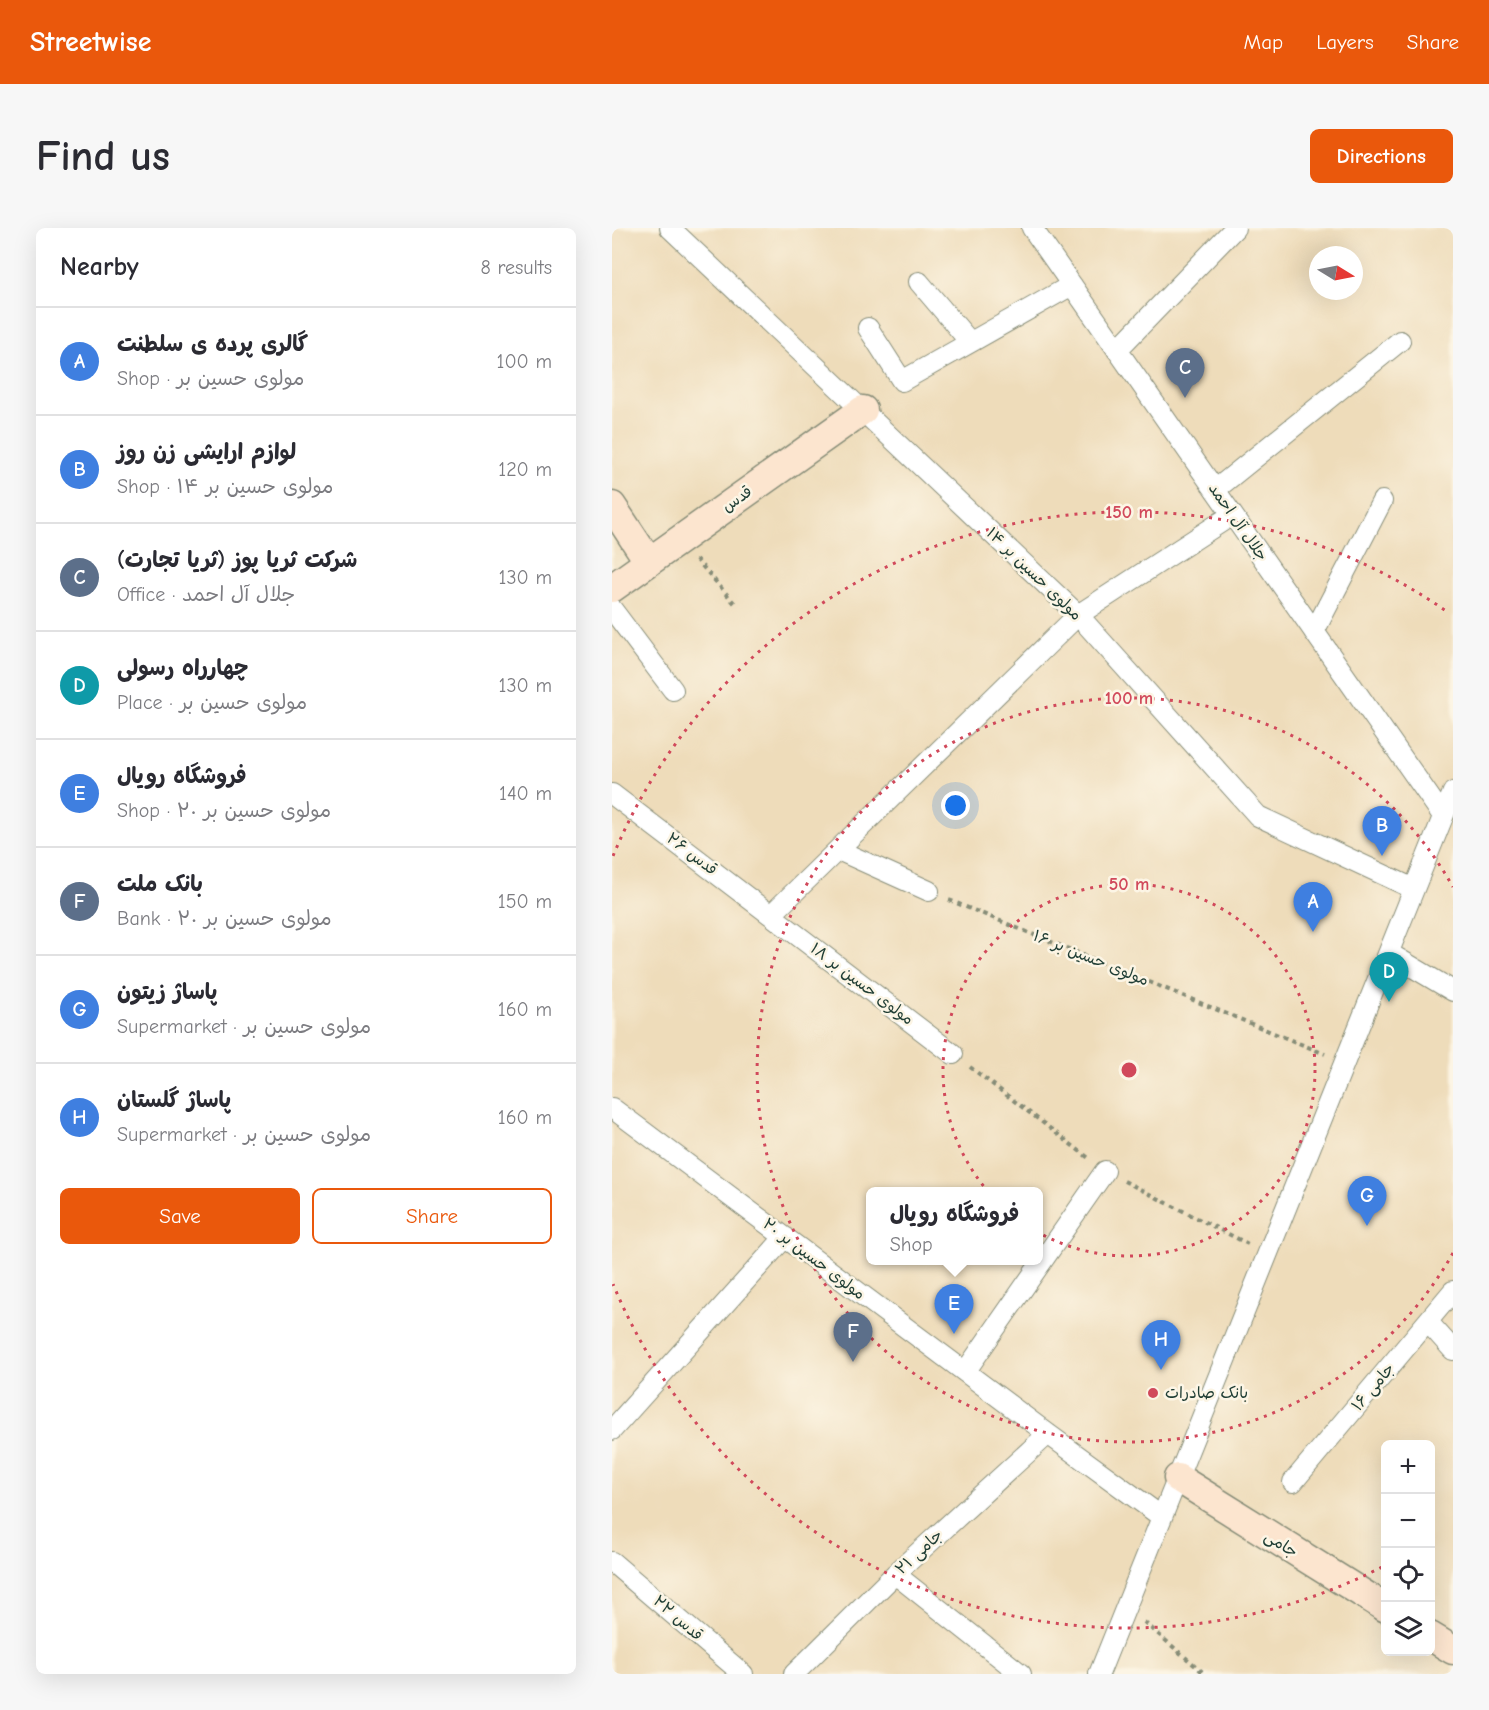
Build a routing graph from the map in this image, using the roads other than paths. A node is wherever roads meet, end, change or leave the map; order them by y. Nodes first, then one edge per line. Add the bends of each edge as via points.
1 (670, 228) edge
2 (1032, 228) edge
3 (1235, 228) edge
4 (920, 282) dead end
5 (1072, 285) junction
6 (868, 328) dead end
7 (1400, 341) dead end
8 (970, 342) junction
9 (1117, 350) junction
10 (863, 411) junction
11 (1215, 490) junction
12 (1382, 501) dead end
13 (612, 506) edge
14 (1232, 515) junction
15 (650, 562) junction
16 (612, 588) edge
17 (612, 609) edge
18 (1078, 615) junction
19 (1314, 632) junction
20 (673, 690) dead end
21 (1453, 792) edge
22 (612, 794) edge
23 (1443, 816) junction
24 (838, 850) junction
25 (1414, 889) junction
26 (929, 891) road end
27 (771, 915) junction
28 (1389, 953) junction
29 (1453, 990) edge
30 (953, 1054) dead end
31 (612, 1108) edge
32 (1105, 1171) dead end
33 (784, 1237) junction
34 (1043, 1260) edge
35 (1040, 1265) edge
36 (1453, 1291) edge
37 (1428, 1322) junction
38 (1453, 1350) edge
39 (965, 1372) junction
40 (612, 1430) edge
41 (1048, 1434) junction
42 (1178, 1478) junction
43 (1293, 1482) dead end
44 (1162, 1517) junction
45 (612, 1562) edge
46 (895, 1574) junction
47 (1381, 1605) edge
48 (1435, 1639) edge
49 (1453, 1650) edge
50 (743, 1674) edge
51 (794, 1674) edge
52 (1021, 1674) edge
53 (1099, 1674) edge

1 - 10 street, مولوی حسین بر ۱۴
2 - 5 street, جلال آل احمد
3 - 9 street
4 - 8 street
5 - 8 street
5 - 9 street, جلال آل احمد
6 - 8 street via 902,381
7 - 11 street
9 - 11 street, جلال آل احمد
10 - 15 street, قدس
10 - 18 street, مولوی حسین بر ۱۴
11 - 14 street, جلال آل احمد
12 - 19 street
13 - 15 street
14 - 18 street
14 - 19 street, جلال آل احمد
15 - 16 street, قدس
17 - 20 street
18 - 24 street
18 - 25 street, مولوی حسین بر ۱۴ via 1258,816
19 - 23 street, جلال آل احمد
21 - 23 street
22 - 27 street, قدس ۲۶
23 - 25 street
24 - 26 street
24 - 27 street
25 - 28 street
27 - 30 street, مولوی حسین بر ۱۸
28 - 29 street
28 - 42 street
31 - 33 street, مولوی حسین بر ۲۰
32 - 34 street
33 - 39 street, مولوی حسین بر ۲۰
33 - 40 street
35 - 39 street
36 - 37 street, جامی ۱۶
37 - 38 street
37 - 43 street, جامی ۱۶
39 - 41 street, مولوی حسین بر ۲۰
41 - 44 street, مولوی حسین بر ۲۰
41 - 46 street, جامی ۲۱
42 - 44 street
42 - 47 street, جامی
44 - 53 street
45 - 50 street, قدس ۲۲
46 - 51 street, جامی ۲۱
46 - 52 street
48 - 49 street

